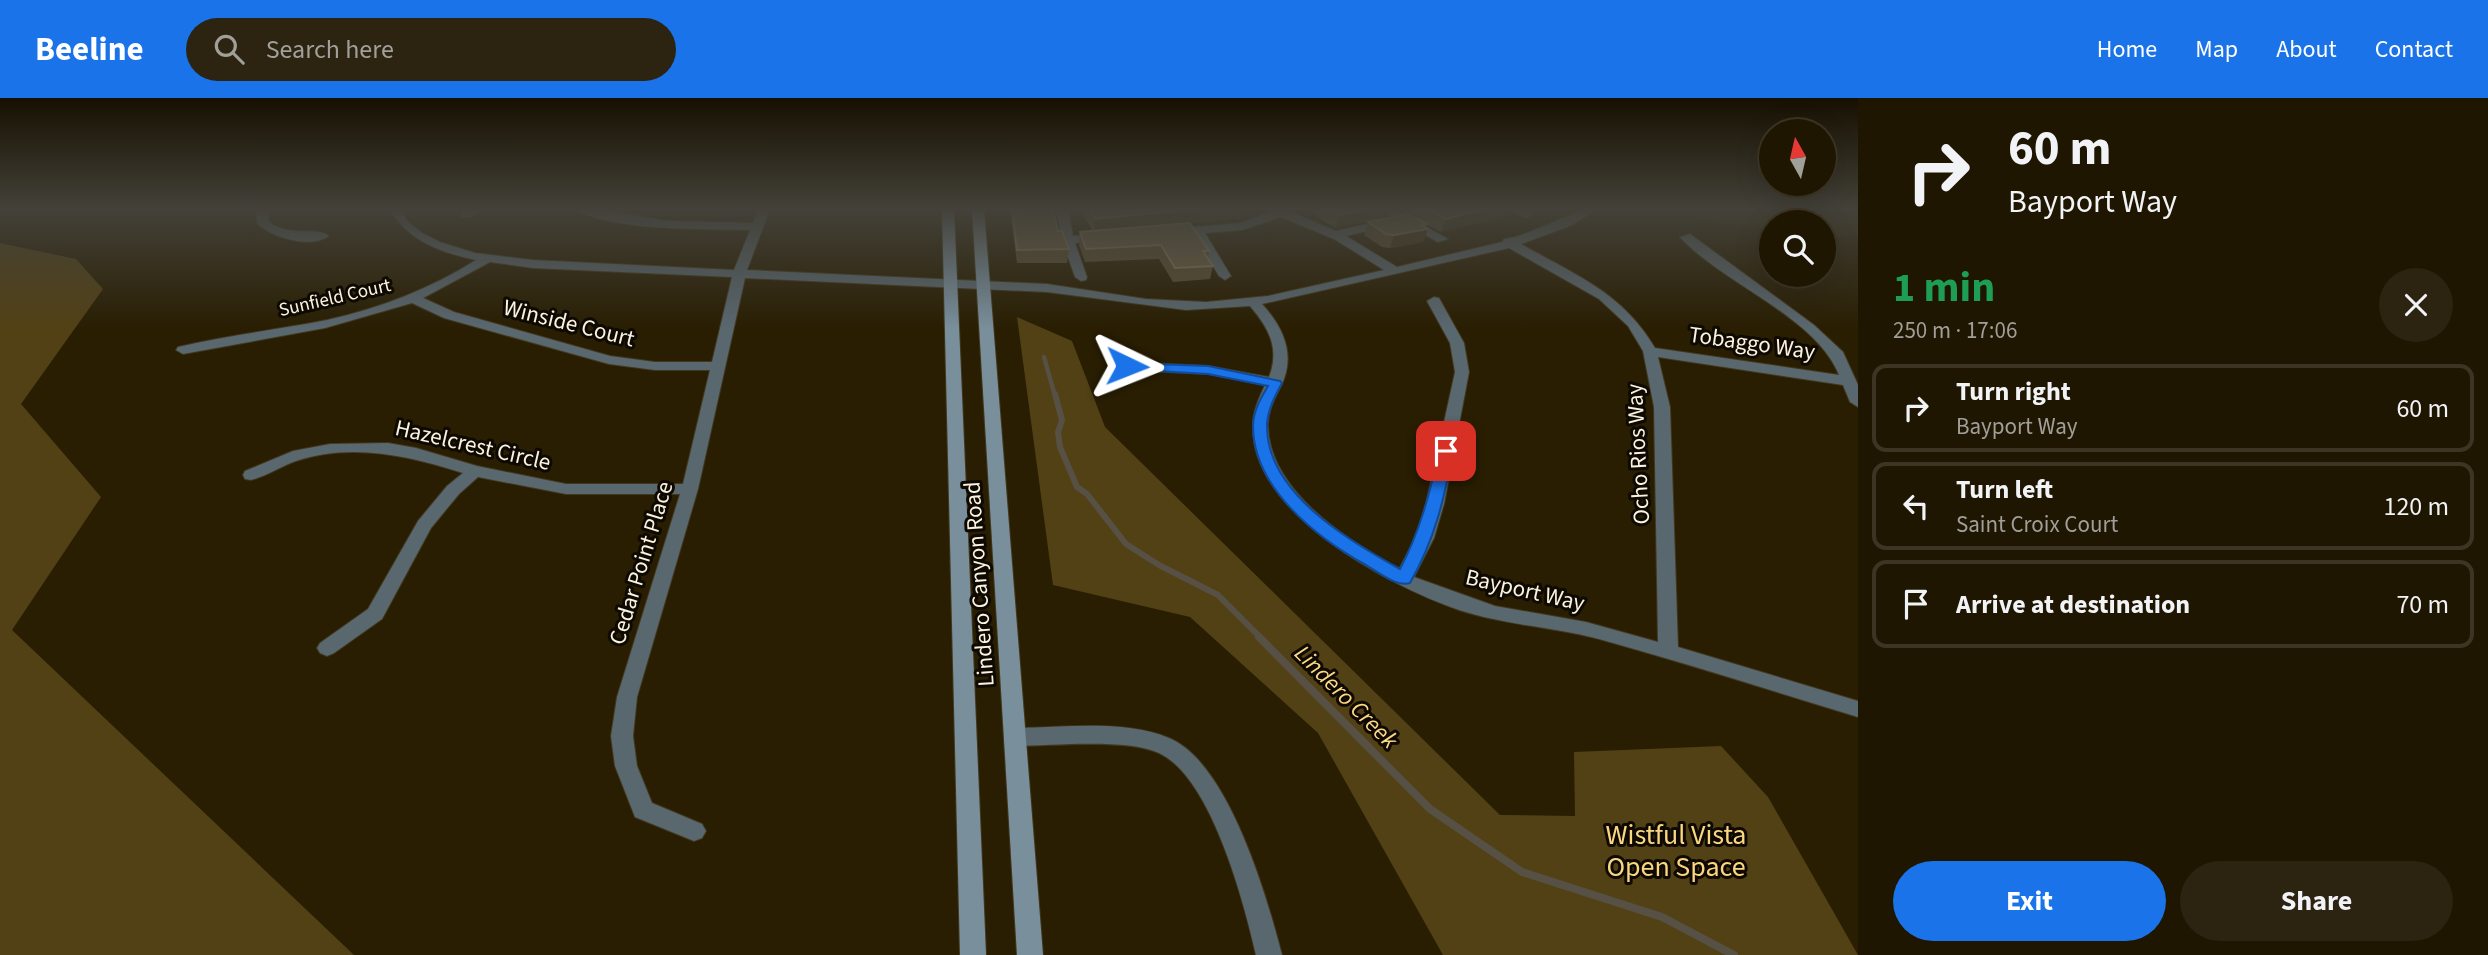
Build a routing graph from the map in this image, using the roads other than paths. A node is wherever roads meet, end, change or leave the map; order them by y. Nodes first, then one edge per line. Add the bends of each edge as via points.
1 (449, 249) edge
2 (749, 249) edge
3 (950, 249) edge
4 (980, 249) edge
5 (1071, 249) edge
6 (1209, 249) edge
7 (1358, 249) edge
8 (1484, 249) edge
9 (1519, 249) edge
10 (1702, 249) edge
11 (487, 259) junction
12 (1394, 271) junction
13 (739, 274) junction
14 (1225, 276) dead end
15 (1081, 277) dead end
16 (951, 284) junction
17 (982, 285) junction
18 (414, 299) junction
19 (1252, 301) junction
20 (1434, 301) dead end
21 (183, 351) dead end
22 (1650, 351) junction
23 (718, 366) junction
24 (1127, 366) dead end
25 (1847, 381) junction
26 (1276, 383) junction
27 (1858, 402) edge
28 (475, 471) junction
29 (251, 475) dead end
30 (690, 489) junction
31 (1404, 579) junction
32 (327, 648) dead end
33 (1668, 652) junction
34 (1858, 709) edge
35 (1015, 737) junction
36 (694, 831) dead end
37 (973, 955) edge
38 (1030, 955) edge
39 (1269, 955) edge

1 - 11 street
2 - 13 street, Cedar Point Place
3 - 16 main road, Lindero Canyon Road
4 - 17 main road, Lindero Canyon Road
5 - 15 street
6 - 14 street
7 - 12 street
8 - 12 street
9 - 22 street, Ocho Rios Way via 1604,296 1634,324
10 - 25 street via 1809,328 1838,355
11 - 13 street
11 - 18 street, Sunfield Court
12 - 19 street
13 - 16 street
13 - 23 street, Cedar Point Place
16 - 17 street
16 - 37 main road, Lindero Canyon Road
17 - 19 street via 1048,288 1166,306
17 - 35 main road, Lindero Canyon Road
18 - 21 street, Sunfield Court via 325,324 222,340
18 - 23 street, Winside Court via 449,315 609,360
19 - 26 street, Bayport Way via 1271,322 1280,341 1282,362
20 - 31 street via 1457,343 1462,372 1435,504 1425,538
22 - 25 street, Tobaggo Way
22 - 33 street, Ocho Rios Way via 1662,407
23 - 30 street, Cedar Point Place
24 - 26 street via 1208,370
25 - 27 street
26 - 31 street, Bayport Way via 1260,425 1264,452 1276,477 1296,504 1323,528
28 - 29 street, Hazelcrest Circle via 410,451 361,447 293,456
28 - 30 street, Hazelcrest Circle via 566,488
28 - 32 street via 424,525 375,614
30 - 36 street, Cedar Point Place via 627,697 622,736 626,766 643,810
31 - 33 street, Bayport Way via 1494,613 1595,631
33 - 34 street, Bayport Way
35 - 38 main road, Lindero Canyon Road
35 - 39 street via 1142,740 1167,746 1190,765 1217,806 1239,855

